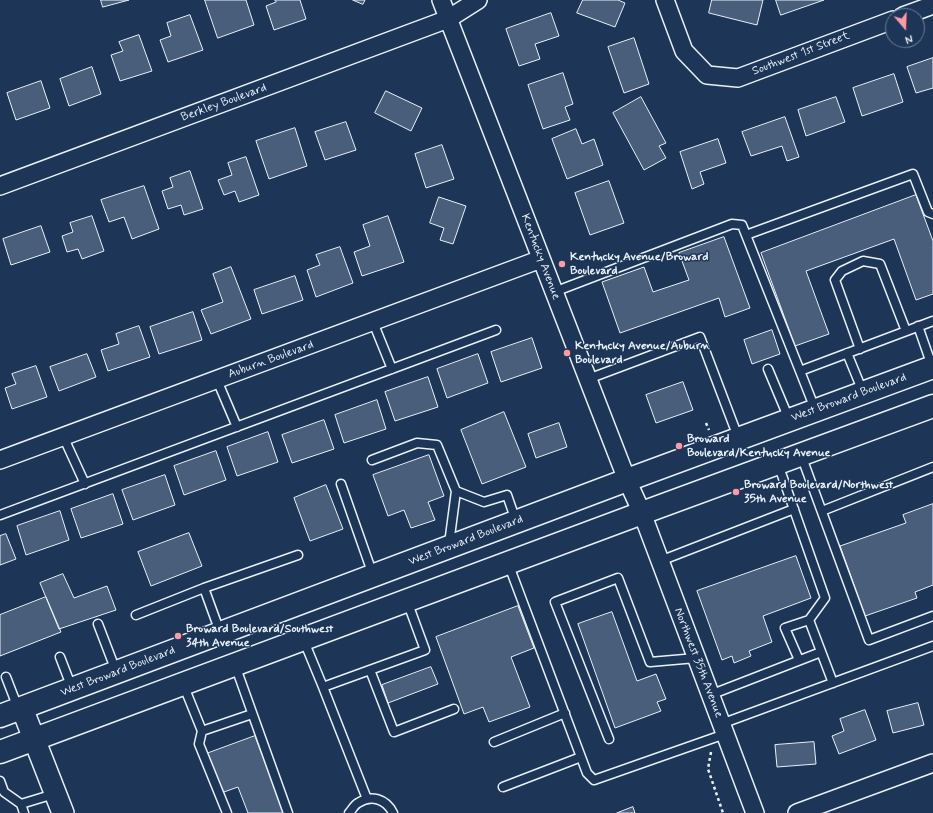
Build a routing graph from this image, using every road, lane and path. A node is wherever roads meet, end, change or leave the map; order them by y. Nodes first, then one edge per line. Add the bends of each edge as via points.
1 (441, 0) edge
2 (478, 0) edge
3 (665, 0) edge
4 (933, 4) edge
5 (923, 8) edge
6 (448, 19) junction
7 (885, 23) edge
8 (0, 186) edge
9 (933, 214) edge
10 (746, 234) junction
11 (542, 259) junction
12 (554, 292) junction
13 (933, 320) edge
14 (373, 322) junction
15 (918, 326) junction
16 (496, 330) dead end
17 (906, 331) junction
18 (860, 349) junction
19 (847, 353) junction
20 (933, 367) edge
21 (392, 369) junction
22 (768, 369) dead end
23 (800, 371) junction
24 (588, 379) junction
25 (217, 380) junction
26 (863, 393) junction
27 (933, 406) edge
28 (815, 410) junction
29 (789, 420) junction
30 (237, 427) junction
31 (63, 436) junction
32 (738, 439) junction
33 (801, 454) junction
34 (0, 460) edge
35 (372, 460) dead end
36 (778, 463) junction
37 (933, 467) edge
38 (627, 480) junction
39 (85, 484) junction
40 (341, 484) dead end
41 (456, 491) junction
42 (794, 509) junction
43 (822, 511) junction
44 (642, 513) junction
45 (0, 516) edge
46 (516, 522) junction
47 (448, 547) junction
48 (298, 555) dead end
49 (660, 561) junction
50 (508, 563) junction
51 (373, 576) junction
52 (204, 588) junction
53 (407, 600) junction
54 (136, 615) dead end
55 (933, 616) edge
56 (809, 620) junction
57 (98, 624) dead end
58 (220, 633) junction
59 (303, 639) junction
60 (933, 646) edge
61 (821, 652) junction
62 (60, 657) dead end
63 (696, 658) junction
64 (799, 660) junction
65 (234, 664) junction
66 (370, 670) junction
67 (117, 672) junction
68 (6, 677) dead end
69 (833, 683) junction
70 (183, 684) junction
71 (323, 687) junction
72 (72, 689) junction
73 (710, 695) junction
74 (454, 709) dead end
75 (13, 711) edge
76 (565, 713) junction
77 (252, 714) junction
78 (723, 729) junction
79 (202, 731) junction
80 (34, 739) junction
81 (609, 739) dead end
82 (494, 742) dead end
83 (712, 751) dead end
84 (0, 752) edge
85 (581, 757) junction
86 (933, 763) edge
87 (0, 781) edge
88 (503, 787) dead end
89 (2, 793) edge
90 (55, 793) junction
91 (367, 798) junction
92 (21, 804) junction
93 (24, 813) edge
94 (63, 813) edge
95 (227, 813) edge
96 (288, 813) edge
97 (350, 813) edge
98 (393, 813) edge
99 (723, 813) edge
100 (755, 813) edge
101 (797, 813) edge

1 - 6 street, Kentucky Avenue
2 - 6 street, Berkley Boulevard
3 - 7 street, Southwest 1st Street via 684,51 707,75 738,78
4 - 5 street
6 - 8 street, Berkley Boulevard
6 - 11 street, Kentucky Avenue
9 - 10 lane via 928,212 913,174
10 - 12 lane via 742,225 732,224
10 - 23 lane
11 - 12 street, Kentucky Avenue
11 - 14 street, Auburn Boulevard
12 - 24 street, Kentucky Avenue
13 - 15 lane
14 - 21 lane
14 - 25 street, Auburn Boulevard
15 - 17 lane
15 - 20 lane
16 - 21 lane
17 - 18 lane
17 - 18 lane via 880,264 863,261 842,271 835,280
18 - 19 lane
19 - 23 lane
19 - 26 lane
20 - 26 main road, West Broward Boulevard
21 - 30 lane
22 - 29 lane
23 - 28 lane
24 - 32 lane via 700,337
24 - 38 street, Kentucky Avenue
25 - 30 lane
25 - 31 street, Auburn Boulevard
26 - 28 main road, West Broward Boulevard
27 - 33 main road
28 - 29 main road, West Broward Boulevard
29 - 32 main road, West Broward Boulevard
30 - 39 lane
31 - 34 street, Auburn Boulevard
31 - 39 lane
32 - 38 main road, West Broward Boulevard
33 - 36 main road
33 - 43 lane
35 - 41 lane via 417,443 437,445
36 - 42 lane
36 - 44 main road
37 - 43 lane
38 - 44 street, Kentucky Avenue
38 - 46 main road, West Broward Boulevard
39 - 45 lane
40 - 51 lane
41 - 46 lane via 484,502 507,495
41 - 47 lane
42 - 49 lane
42 - 56 lane via 825,598
43 - 55 lane via 868,640
44 - 49 street, Northwest 35th Avenue
44 - 50 main road
46 - 47 main road, West Broward Boulevard
47 - 51 main road, West Broward Boulevard
48 - 52 lane
49 - 63 street, Northwest 35th Avenue
50 - 53 main road
50 - 76 lane
51 - 58 main road, West Broward Boulevard
52 - 54 lane
52 - 58 lane
53 - 59 main road
53 - 66 lane via 425,650
56 - 61 lane
56 - 64 lane via 785,628
57 - 67 lane
58 - 67 main road, West Broward Boulevard
59 - 65 main road
59 - 71 lane
60 - 69 lane
61 - 64 lane
61 - 69 lane
62 - 72 lane
63 - 73 street, Northwest 35th Avenue
63 - 81 lane via 650,662 618,578 555,602
64 - 73 lane
65 - 70 main road
65 - 77 lane
66 - 71 lane
66 - 74 lane via 394,732
67 - 72 main road, West Broward Boulevard
68 - 75 lane
69 - 78 lane
70 - 79 lane
70 - 80 main road
71 - 91 lane
72 - 75 main road, West Broward Boulevard
73 - 78 street, Northwest 35th Avenue
75 - 80 street
76 - 82 lane
76 - 85 lane
77 - 79 lane
77 - 96 lane
78 - 85 lane via 594,780 587,773
78 - 100 street, Northwest 35th Avenue
79 - 95 lane via 199,744
80 - 84 main road
80 - 90 street
83 - 99 path via 708,769
85 - 88 lane
86 - 101 street
87 - 89 lane
89 - 92 lane
90 - 92 lane
90 - 94 street
91 - 97 lane via 356,804
91 - 98 lane via 380,799 390,806
92 - 93 lane

